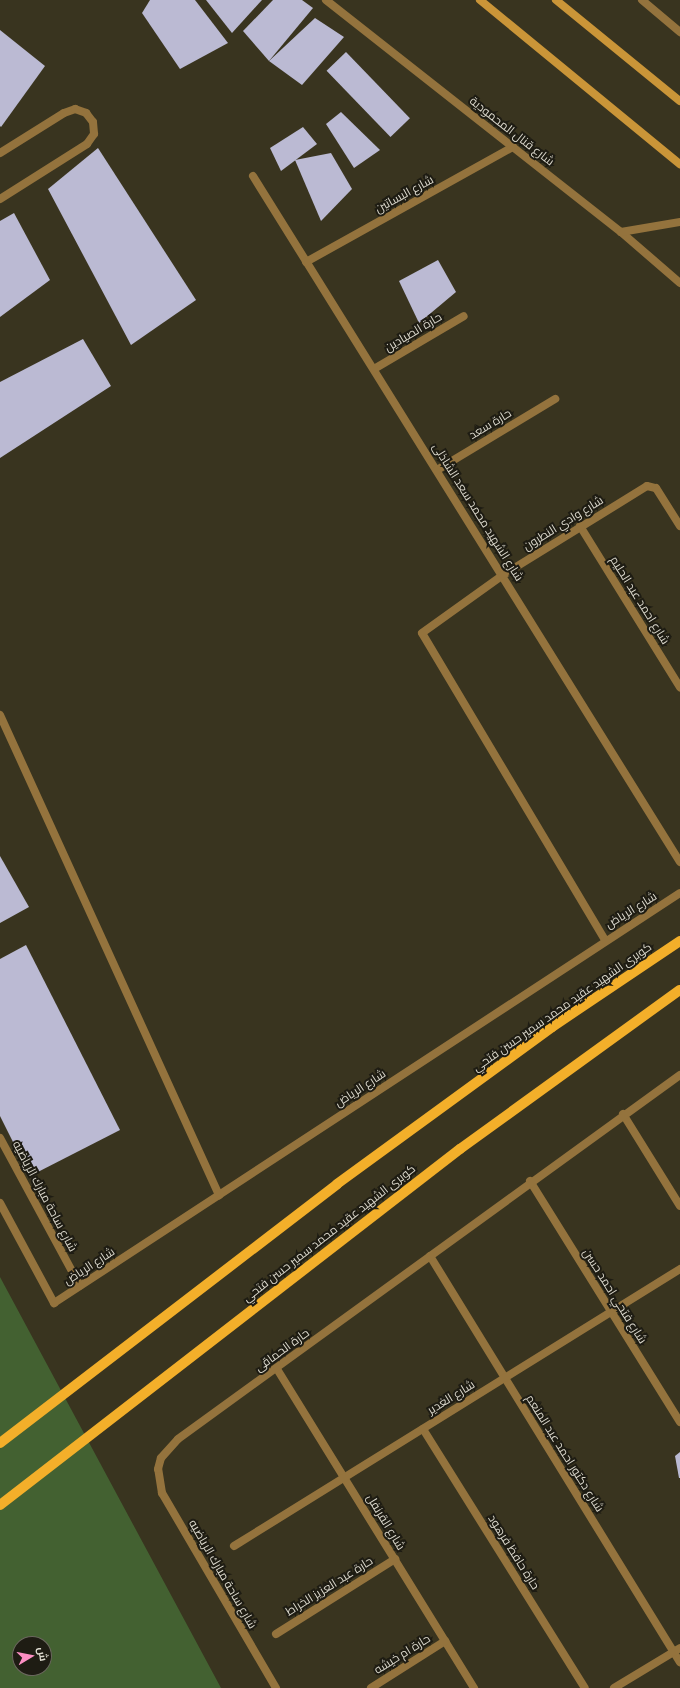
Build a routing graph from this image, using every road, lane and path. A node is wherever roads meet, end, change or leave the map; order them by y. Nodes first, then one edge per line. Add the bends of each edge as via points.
1 (326, 0) edge
2 (480, 0) edge
3 (556, 0) edge
4 (642, 0) edge
5 (680, 32) edge
6 (680, 101) edge
7 (513, 147) junction
8 (0, 153) edge
9 (680, 164) edge
10 (253, 176) dead end
11 (0, 199) edge
12 (680, 222) edge
13 (621, 232) junction
14 (306, 262) junction
15 (680, 283) edge
16 (464, 316) dead end
17 (374, 370) junction
18 (555, 399) dead end
19 (437, 470) junction
20 (580, 526) junction
21 (680, 526) edge
22 (503, 575) junction
23 (680, 687) edge
24 (0, 715) edge
25 (680, 862) edge
26 (680, 893) edge
27 (605, 940) junction
28 (680, 941) edge
29 (680, 990) edge
30 (680, 1075) edge
31 (623, 1114) junction
32 (0, 1138) edge
33 (530, 1181) junction
34 (219, 1195) junction
35 (0, 1203) edge
36 (680, 1206) edge
37 (430, 1256) junction
38 (680, 1269) edge
39 (80, 1286) junction
40 (611, 1312) junction
41 (277, 1369) junction
42 (504, 1378) junction
43 (680, 1422) edge
44 (423, 1429) junction
45 (0, 1443) edge
46 (158, 1469) joint
47 (345, 1477) junction
48 (0, 1505) edge
49 (234, 1546) dead end
50 (395, 1559) junction
51 (276, 1634) dead end
52 (445, 1641) junction
53 (677, 1650) edge
54 (680, 1662) edge
55 (276, 1688) edge
56 (371, 1688) edge
57 (474, 1688) edge
58 (585, 1688) edge
59 (614, 1688) edge

1 - 7 street, شارع قنال المحمودية
2 - 9 main road
3 - 6 main road
4 - 5 street
7 - 13 street, شارع قنال المحمودية
7 - 14 street, شارع البساتين
8 - 11 street via 64,112 75,109 86,113 93,122 94,134 87,144
10 - 14 street, شارع الشهيد محمد سعد الشاذلى
12 - 13 street
13 - 15 street, شارع قنال المحمودية
14 - 17 street, شارع الشهيد محمد سعد الشاذلى
16 - 17 street, حارة الصيادين
17 - 19 street, شارع الشهيد محمد سعد الشاذلى
18 - 19 street, حارة سعد
19 - 22 street, شارع الشهيد محمد سعد الشاذلى
20 - 21 street, شارع وادي النطرون via 644,488 656,488
20 - 22 street, شارع وادي النطرون
20 - 23 street, شارع احمد عبد الحليم
22 - 25 street, شارع الشهيد محمد سعد الشاذلى
22 - 27 street, شارع وادي النطرون via 426,628 423,640
24 - 34 street
26 - 27 street, شارع الرياض
27 - 34 street, شارع الرياض
28 - 45 main road, كوبرى الشهيد عقيد محمد سمير حسن فتحي via 552,1027 337,1184
29 - 48 main road, كوبرى الشهيد عقيد محمد سمير حسن فتحي via 460,1148
30 - 31 street, حارة الحماقى
31 - 33 street, حارة الحماقى
31 - 36 street
32 - 39 street, شارع ساحة مبارك الرياضيه
33 - 37 street, حارة الحماقى
33 - 40 street, شارع فتحي احمد حسن
34 - 39 street, شارع الرياض
35 - 39 street, شارع الرياض via 54,1303
37 - 41 street, حارة الحماقى
37 - 42 street, شارع دكتور احمد عبد المنعم
38 - 40 street, شارع الغدير
40 - 42 street, شارع الغدير
40 - 43 street, شارع فتحي احمد حسن
41 - 46 street, حارة الحماقى via 178,1439 161,1458
41 - 47 street, شارع القرنفل
42 - 44 street, شارع الغدير
42 - 53 street, شارع دكتور احمد عبد المنعم
44 - 47 street, شارع الغدير
44 - 58 street, حارة حافظ فرهود
46 - 55 street, شارع ساحة مبارك الرياضيه via 162,1493
47 - 49 street, شارع الغدير
47 - 50 street, شارع القرنفل
50 - 51 street, حارة عبد العزيز الخراط
50 - 52 street, شارع القرنفل
52 - 56 street, حارة ام خيشه
52 - 57 street, شارع القرنفل
53 - 54 street, شارع دكتور احمد عبد المنعم
53 - 59 street

